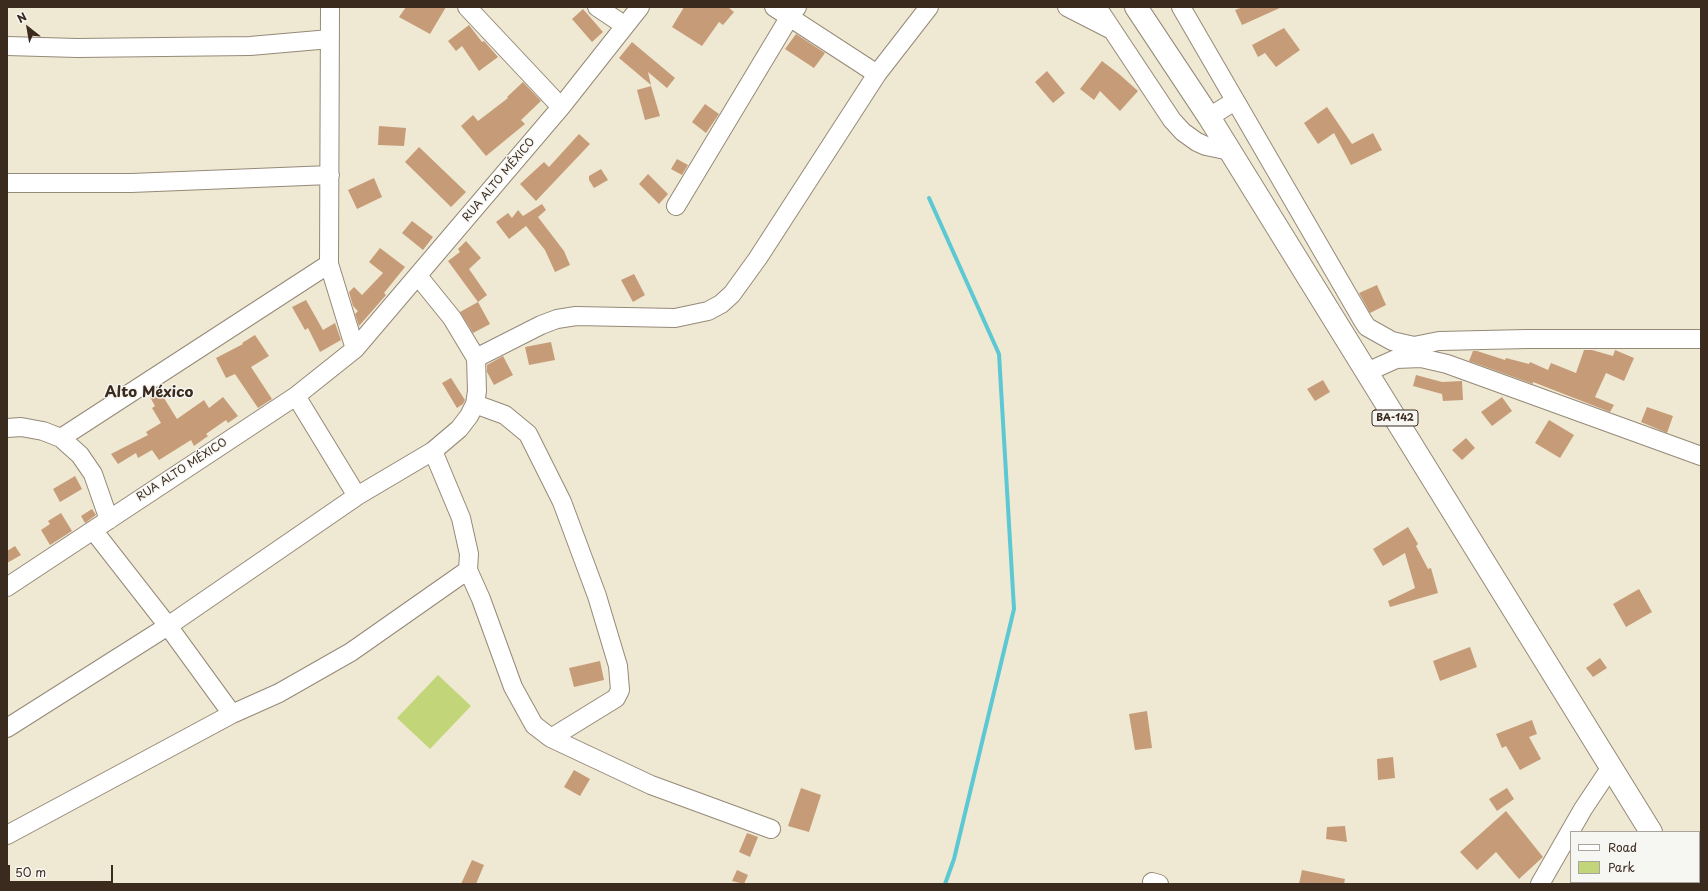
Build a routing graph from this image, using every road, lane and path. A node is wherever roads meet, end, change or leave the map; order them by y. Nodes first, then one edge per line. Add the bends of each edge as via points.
1 (330, 7) edge
2 (467, 7) edge
3 (597, 7) edge
4 (640, 7) edge
5 (774, 7) edge
6 (929, 7) edge
7 (1067, 7) edge
8 (1136, 7) edge
9 (1181, 7) edge
10 (793, 12) edge
11 (1103, 15) edge
12 (624, 25) junction
13 (330, 39) junction
14 (7, 46) edge
15 (877, 74) junction
16 (1235, 101) junction
17 (561, 107) junction
18 (1209, 117) junction
19 (1230, 151) junction
20 (330, 175) junction
21 (7, 183) edge
22 (1286, 189) junction
23 (1261, 201) junction
24 (676, 206) dead end
25 (329, 264) junction
26 (418, 276) junction
27 (1701, 339) edge
28 (1414, 346) junction
29 (355, 349) junction
30 (476, 358) junction
31 (1396, 359) junction
32 (1366, 372) junction
33 (296, 396) junction
34 (475, 404) junction
35 (7, 428) edge
36 (61, 438) junction
37 (433, 451) junction
38 (1701, 456) edge
39 (357, 496) junction
40 (109, 520) junction
41 (93, 530) junction
42 (468, 570) junction
43 (7, 587) edge
44 (168, 626) junction
45 (232, 714) junction
46 (7, 728) edge
47 (551, 738) junction
48 (1611, 767) junction
49 (771, 828) dead end
50 (1570, 831) edge
51 (1650, 831) edge
52 (1570, 832) edge
53 (7, 835) edge
54 (1540, 884) edge

1 - 13 street
2 - 17 street
3 - 12 street
4 - 12 street, RUA ALTO MÉXICO
5 - 10 street
6 - 15 street
7 - 11 street
8 - 18 main road, BA-142
9 - 16 street
10 - 15 street
10 - 24 street
11 - 19 street via 1172,120 1183,132 1197,142
12 - 17 street, RUA ALTO MÉXICO
13 - 14 street via 250,46
13 - 20 street
15 - 30 street via 758,258 732,294 721,304 704,312 675,318 576,316 557,320
16 - 18 street
16 - 22 street
17 - 26 street, RUA ALTO MÉXICO
18 - 19 main road, BA-142
19 - 23 main road, BA-142
20 - 21 street via 132,183
20 - 25 street
22 - 23 street
22 - 28 street via 1367,326 1392,341
23 - 32 main road, BA-142
25 - 29 street
25 - 36 street
26 - 29 street, RUA ALTO MÉXICO
26 - 30 street via 452,318
27 - 28 street via 1520,339 1439,341
28 - 31 street
29 - 33 street, RUA ALTO MÉXICO
30 - 34 street
31 - 32 street
31 - 38 street via 1421,358 1447,364
32 - 48 main road, BA-142
33 - 39 street
33 - 40 street, RUA ALTO MÉXICO
34 - 37 street via 470,416
34 - 47 street via 505,415 528,434 562,502 597,596 618,666 620,690 616,698
35 - 36 street via 21,427
36 - 40 street via 80,455 93,474
37 - 39 street
37 - 42 street via 461,518 469,554
39 - 44 street
40 - 41 street, RUA ALTO MÉXICO
41 - 43 street, RUA ALTO MÉXICO
41 - 44 street
42 - 45 street via 351,652 279,693
42 - 47 street via 513,687 534,726
44 - 45 street
44 - 46 street
45 - 53 street
47 - 49 street via 651,785
48 - 50 street
48 - 51 main road, BA-142
52 - 54 street

